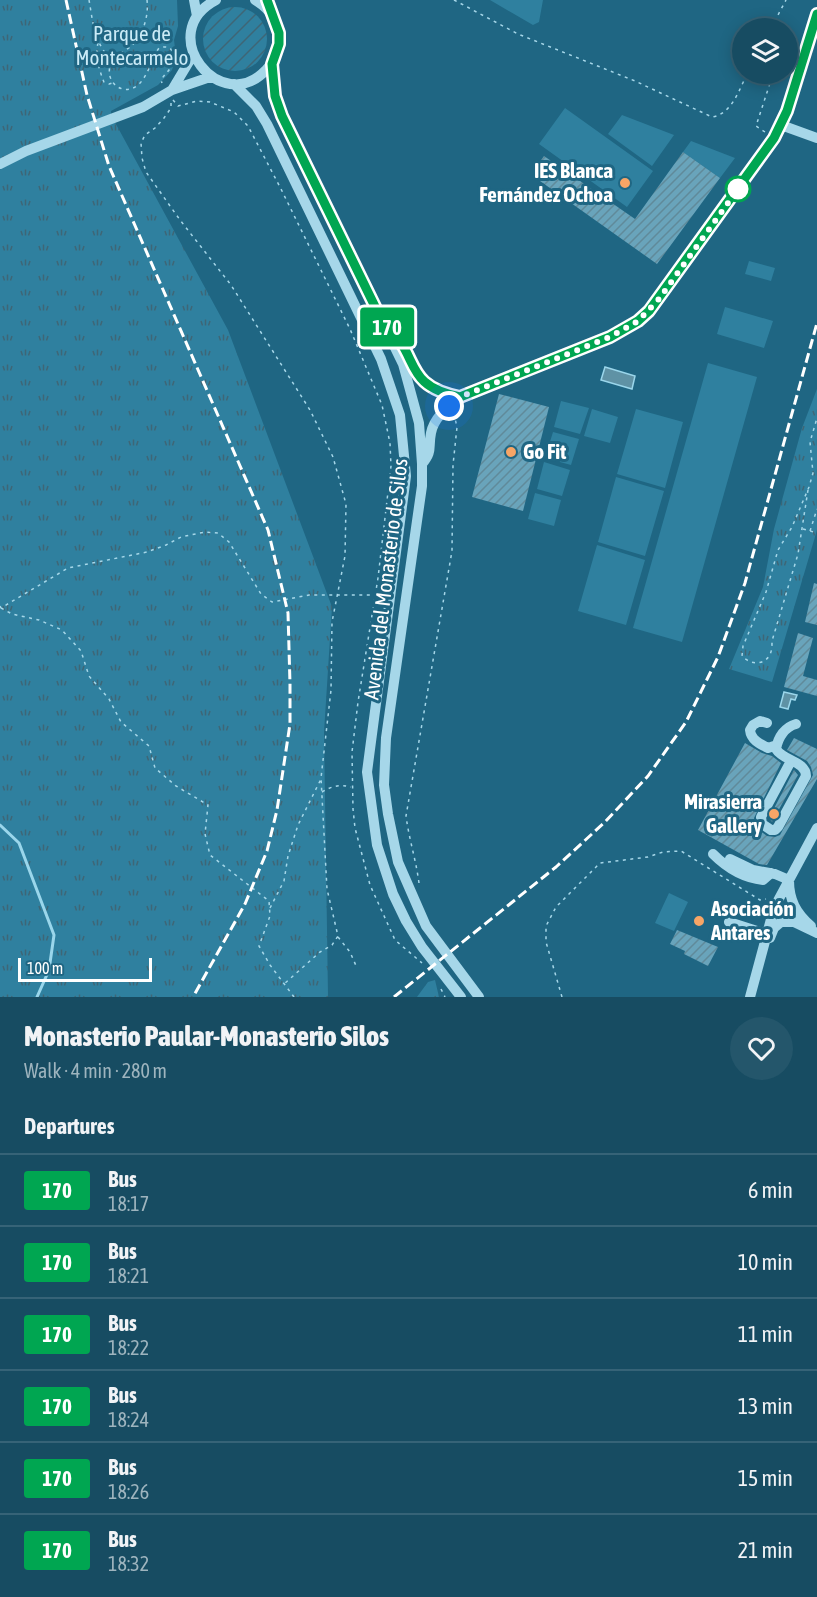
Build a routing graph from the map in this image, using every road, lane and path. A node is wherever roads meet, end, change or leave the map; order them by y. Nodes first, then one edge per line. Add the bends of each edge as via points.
1 (89, 0) edge
2 (147, 0) edge
3 (194, 0) edge
4 (216, 0) edge
5 (255, 0) edge
6 (267, 0) edge
7 (454, 0) edge
8 (786, 0) edge
9 (271, 13) junction
10 (817, 14) edge
11 (198, 16) junction
12 (776, 18) edge
13 (98, 43) junction
14 (193, 55) junction
15 (112, 61) junction
16 (272, 64) junction
17 (210, 77) junction
18 (113, 83) junction
19 (234, 84) junction
20 (742, 84) edge
21 (770, 84) edge
22 (171, 93) junction
23 (781, 125) junction
24 (766, 132) dead end
25 (817, 138) edge
26 (0, 164) edge
27 (384, 325) junction
28 (460, 397) junction
29 (453, 409) dead end
30 (817, 418) edge
31 (423, 464) junction
32 (808, 490) junction
33 (817, 508) edge
34 (803, 528) junction
35 (810, 531) junction
36 (817, 533) edge
37 (375, 595) junction
38 (338, 596) junction
39 (1, 607) edge
40 (767, 723) dead end
41 (796, 724) dead end
42 (775, 749) junction
43 (791, 761) junction
44 (321, 778) junction
45 (352, 787) junction
46 (322, 792) junction
47 (817, 828) edge
48 (713, 854) dead end
49 (730, 859) dead end
50 (771, 873) junction
51 (789, 880) junction
52 (419, 884) dead end
53 (765, 899) dead end
54 (269, 909) junction
55 (729, 922) dead end
56 (817, 933) edge
57 (766, 934) junction
58 (338, 936) junction
59 (422, 964) dead end
60 (357, 968) dead end
61 (754, 980) junction
62 (284, 984) junction
63 (442, 989) dead end
64 (294, 997) edge
65 (445, 997) edge
66 (461, 997) edge
67 (479, 997) edge
68 (562, 997) edge
69 (750, 997) edge

1 - 13 path
2 - 15 path via 146,18 137,39
3 - 11 street
4 - 11 street
5 - 9 street
6 - 9 street
7 - 20 path via 518,34 712,117 727,111
8 - 12 path
9 - 16 street, Avenida del Monasterio de Silos via 279,33
10 - 23 street
11 - 14 street via 191,35
13 - 15 path
13 - 18 path via 100,73 104,82
14 - 17 street
14 - 22 street
15 - 18 path via 108,73
16 - 19 street via 249,82
16 - 27 street, Avenida del Monasterio de Silos via 275,96 282,116
17 - 19 street
17 - 22 street
18 - 22 path via 127,89 137,85 159,48 168,47 174,54 173,62 161,80
19 - 66 street, Avenida del Monasterio de Silos via 267,124 381,359 400,415 406,476 367,772 377,845 393,894 422,947
21 - 24 path via 756,126
22 - 26 street
22 - 37 path via 178,106 204,100 234,112 248,126 375,384 392,455
22 - 38 path via 171,108 141,143 146,172 231,285 310,410 333,457 346,504 345,556
23 - 25 street
23 - 28 street via 664,292 638,321 610,337
27 - 28 street via 397,334 419,378 440,393
27 - 31 street, Avenida del Monasterio de Silos via 409,383 419,423
28 - 31 street via 434,425 430,454
29 - 52 path via 457,427 452,551 406,816
30 - 32 path via 810,442 813,473
31 - 67 street, Avenida del Monasterio de Silos via 386,738 384,784 398,862 415,904 440,947
32 - 34 path
32 - 34 path via 778,550 766,592 743,646 742,656 749,661 760,662 771,654
33 - 35 path
34 - 35 path
35 - 36 path
37 - 38 path
37 - 45 path via 355,724
38 - 39 path via 309,595 272,602 261,594 229,542 218,533 205,532 181,537 147,552 68,568
38 - 44 path
39 - 54 path via 62,630 81,651 89,675 110,699 121,722 149,746 155,768 176,786 208,804 205,834 210,855 269,901
40 - 42 street via 755,723 750,733 753,739
41 - 42 street via 786,728
42 - 43 street
43 - 43 street via 761,817 762,824 771,830 778,827 806,776 806,770
44 - 46 path
44 - 54 path via 298,825 284,881
45 - 46 path via 343,784
45 - 59 path via 355,828 370,885 395,940
46 - 58 path via 327,889
47 - 51 street
48 - 50 street via 753,879 763,880
49 - 50 street
50 - 51 street
51 - 56 street via 796,911
51 - 57 street
53 - 68 path via 760,900 681,851 600,863 556,907 546,926 546,942
54 - 62 path via 259,946
55 - 57 street
56 - 61 street via 794,922 778,923
57 - 61 street
58 - 60 path
58 - 62 path via 333,945
61 - 69 street
62 - 64 path
63 - 65 path

